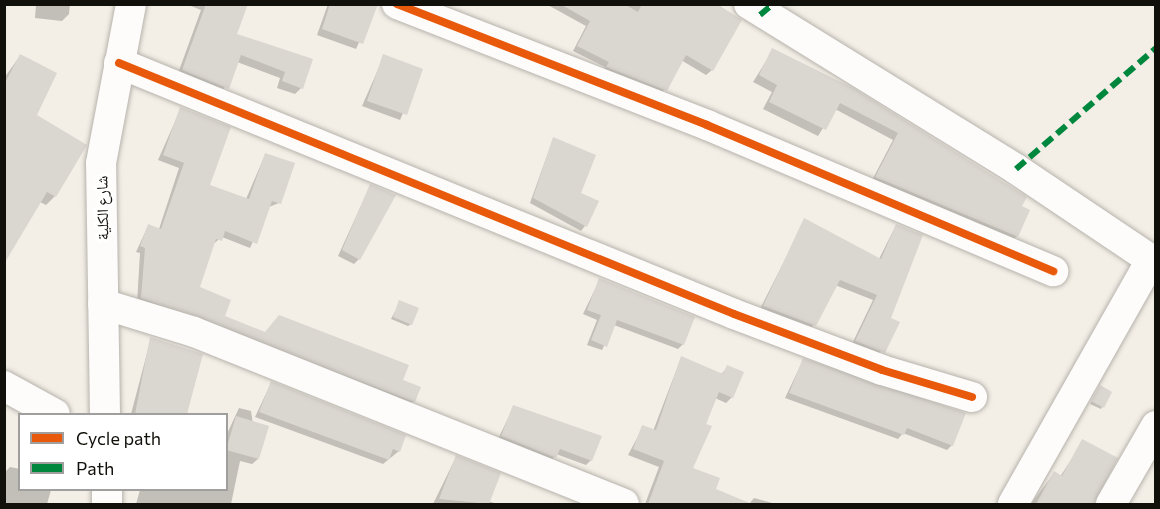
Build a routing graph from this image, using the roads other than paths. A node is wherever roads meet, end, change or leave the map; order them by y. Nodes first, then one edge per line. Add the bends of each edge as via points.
1 (131, 4) edge
2 (397, 4) edge
3 (749, 4) edge
4 (119, 63) junction
5 (1153, 262) edge
6 (1053, 271) dead end
7 (103, 304) junction
8 (4, 386) edge
9 (972, 397) dead end
10 (53, 413) edge
11 (105, 413) edge
12 (1155, 426) edge
13 (624, 504) edge
14 (1013, 504) edge
15 (1111, 504) edge

1 - 4 street, شارع الكلية
2 - 6 street via 707,124
3 - 5 street via 1016,169
4 - 7 street, شارع الكلية via 101,164
4 - 9 street via 734,314 882,370
5 - 14 street
7 - 11 street, شارع الكلية
7 - 13 street via 194,332
8 - 10 street
12 - 15 street

